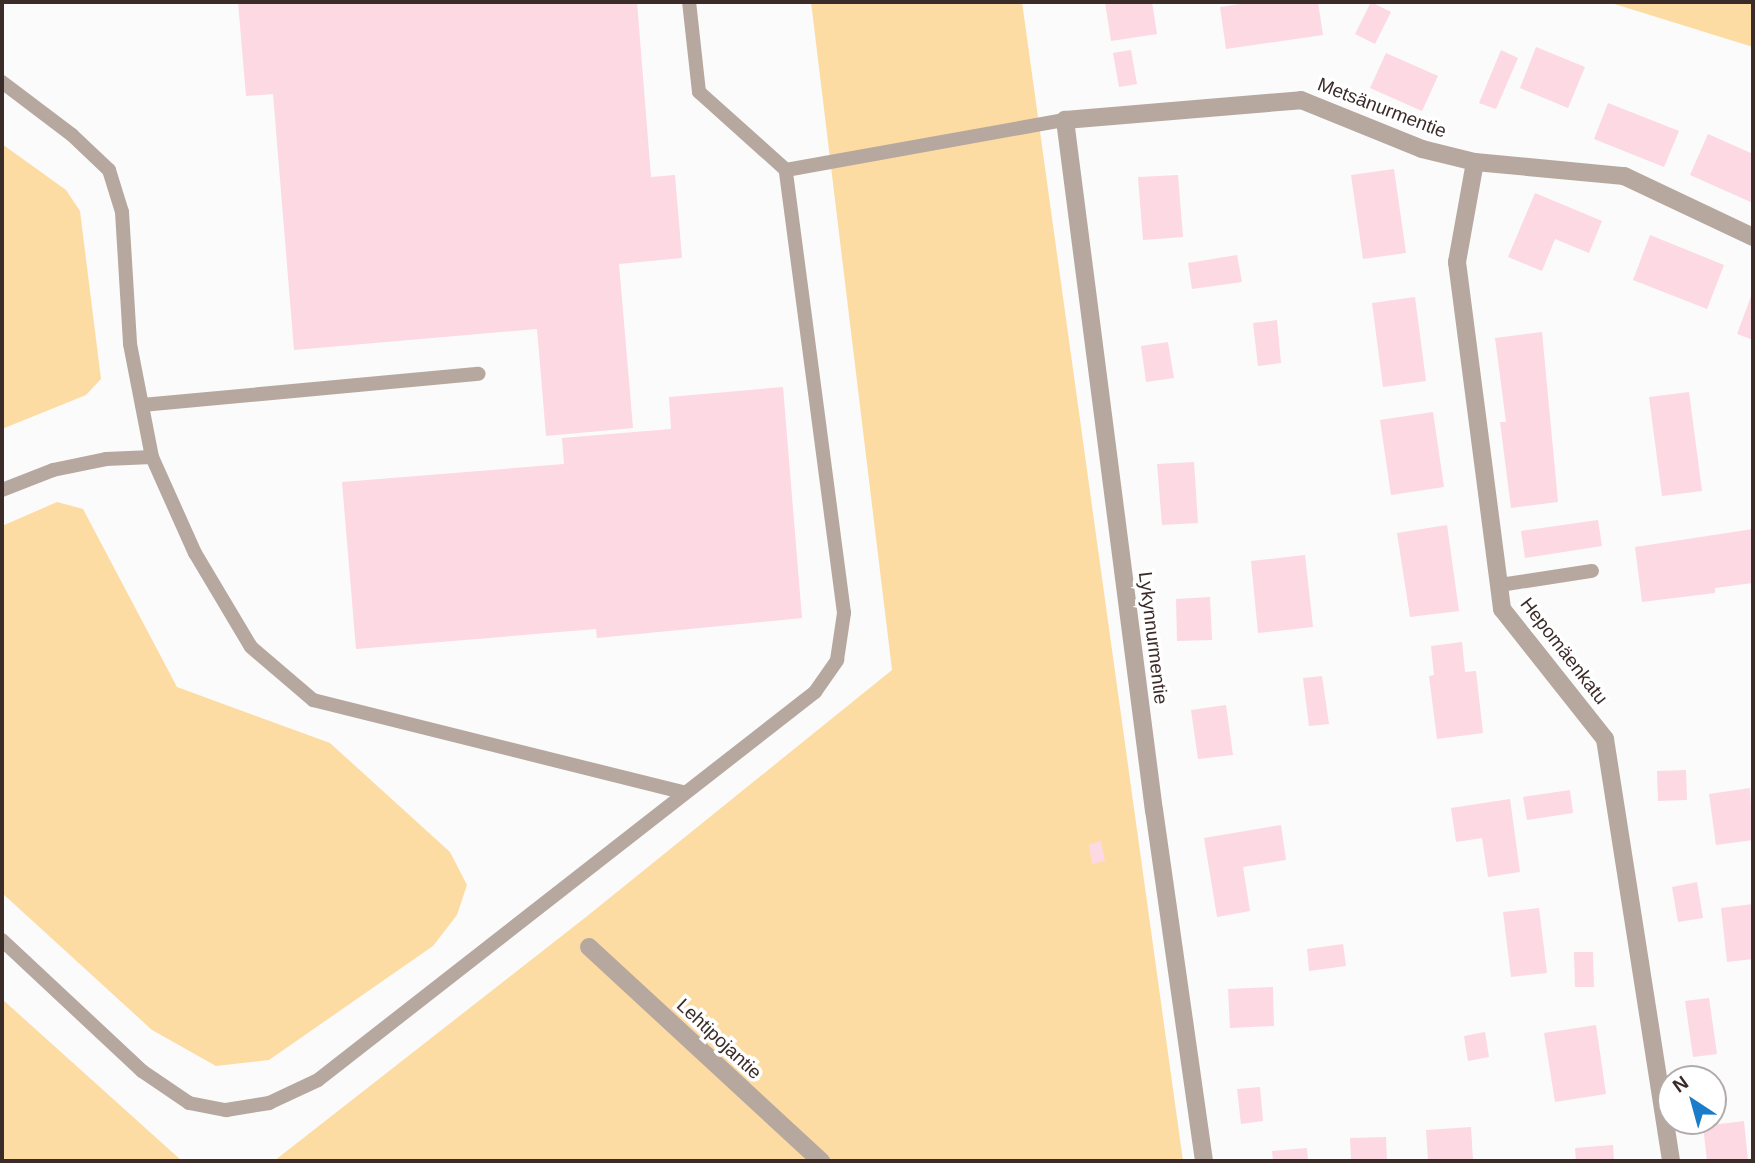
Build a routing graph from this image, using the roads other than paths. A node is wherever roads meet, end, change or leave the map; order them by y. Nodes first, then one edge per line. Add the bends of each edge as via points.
1 (689, 2) edge
2 (2, 82) edge
3 (1065, 120) junction
4 (1475, 162) junction
5 (786, 170) junction
6 (1753, 237) edge
7 (479, 374) dead end
8 (142, 405) junction
9 (152, 457) junction
10 (2, 490) edge
11 (1592, 571) dead end
12 (1500, 585) junction
13 (685, 793) junction
14 (2, 940) edge
15 (589, 947) dead end
16 (821, 1161) edge
17 (1203, 1161) edge
18 (1671, 1161) edge

1 - 5 lane via 699,92
2 - 8 lane via 72,135 108,170 122,212 130,344
3 - 4 street, Metsänurmentie via 1301,100 1422,149
3 - 5 lane
3 - 17 street, Lykynnurmentie
4 - 6 street, Metsänurmentie via 1624,176
4 - 12 street, Hepomäenkatu via 1457,262
5 - 13 lane via 844,613 837,660 815,692
7 - 8 lane
8 - 9 lane
9 - 10 lane via 106,459 53,470
9 - 13 lane via 195,553 251,647 313,700
11 - 12 lane
12 - 18 street, Hepomäenkatu via 1503,609 1605,738
13 - 14 lane via 318,1080 269,1103 226,1110 189,1103 142,1071
15 - 16 street, Lehtipojantie

